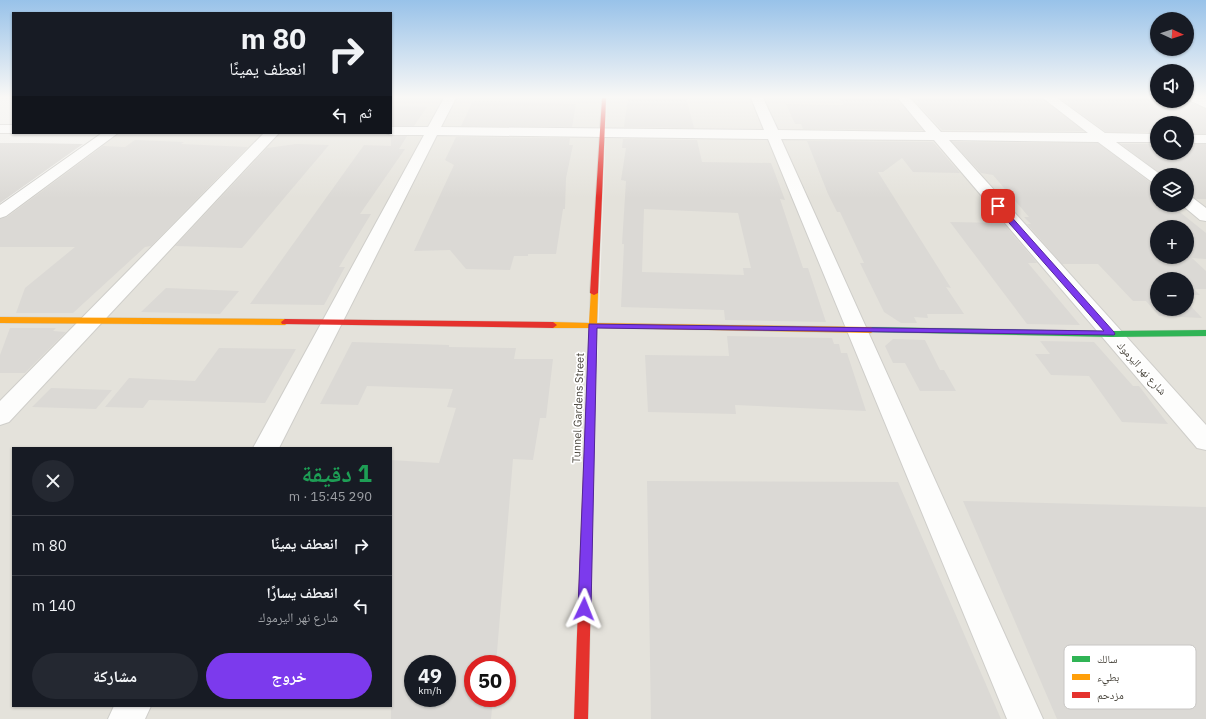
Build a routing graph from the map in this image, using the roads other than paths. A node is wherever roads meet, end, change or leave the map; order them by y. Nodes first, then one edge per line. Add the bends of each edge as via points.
1 (392, 132) edge
2 (432, 132) junction
3 (772, 132) edge
4 (933, 132) edge
5 (1093, 132) edge
6 (603, 133) junction
7 (110, 134) edge
8 (271, 134) edge
9 (774, 136) junction
10 (938, 137) junction
11 (1102, 138) junction
12 (1150, 138) edge
13 (1194, 138) edge
14 (1206, 139) edge
15 (1150, 174) edge
16 (1194, 207) edge
17 (0, 213) edge
18 (1206, 216) edge
19 (0, 320) edge
20 (94, 320) junction
21 (331, 322) junction
22 (592, 325) junction
23 (856, 329) junction
24 (1206, 333) edge
25 (1111, 334) junction
26 (0, 416) edge
27 (1206, 441) edge
28 (267, 447) edge
29 (132, 707) edge
30 (126, 719) edge
31 (581, 719) edge
32 (1025, 719) edge

1 - 2 street
2 - 6 street
2 - 21 street
3 - 9 street
4 - 10 street, شارع نهر اليرموك
5 - 11 street
6 - 9 street
6 - 22 street, Tunnel Gardens Street
7 - 17 street
8 - 20 street
9 - 10 street
9 - 23 street
10 - 11 street
10 - 25 street, شارع نهر اليرموك
11 - 12 street
11 - 15 street
13 - 14 street
16 - 18 street
19 - 20 street
20 - 21 street
20 - 26 street
21 - 22 street
21 - 28 street
22 - 23 street
22 - 31 street, Tunnel Gardens Street
23 - 25 street
23 - 32 street
24 - 25 street
25 - 27 street, شارع نهر اليرموك
29 - 30 street

